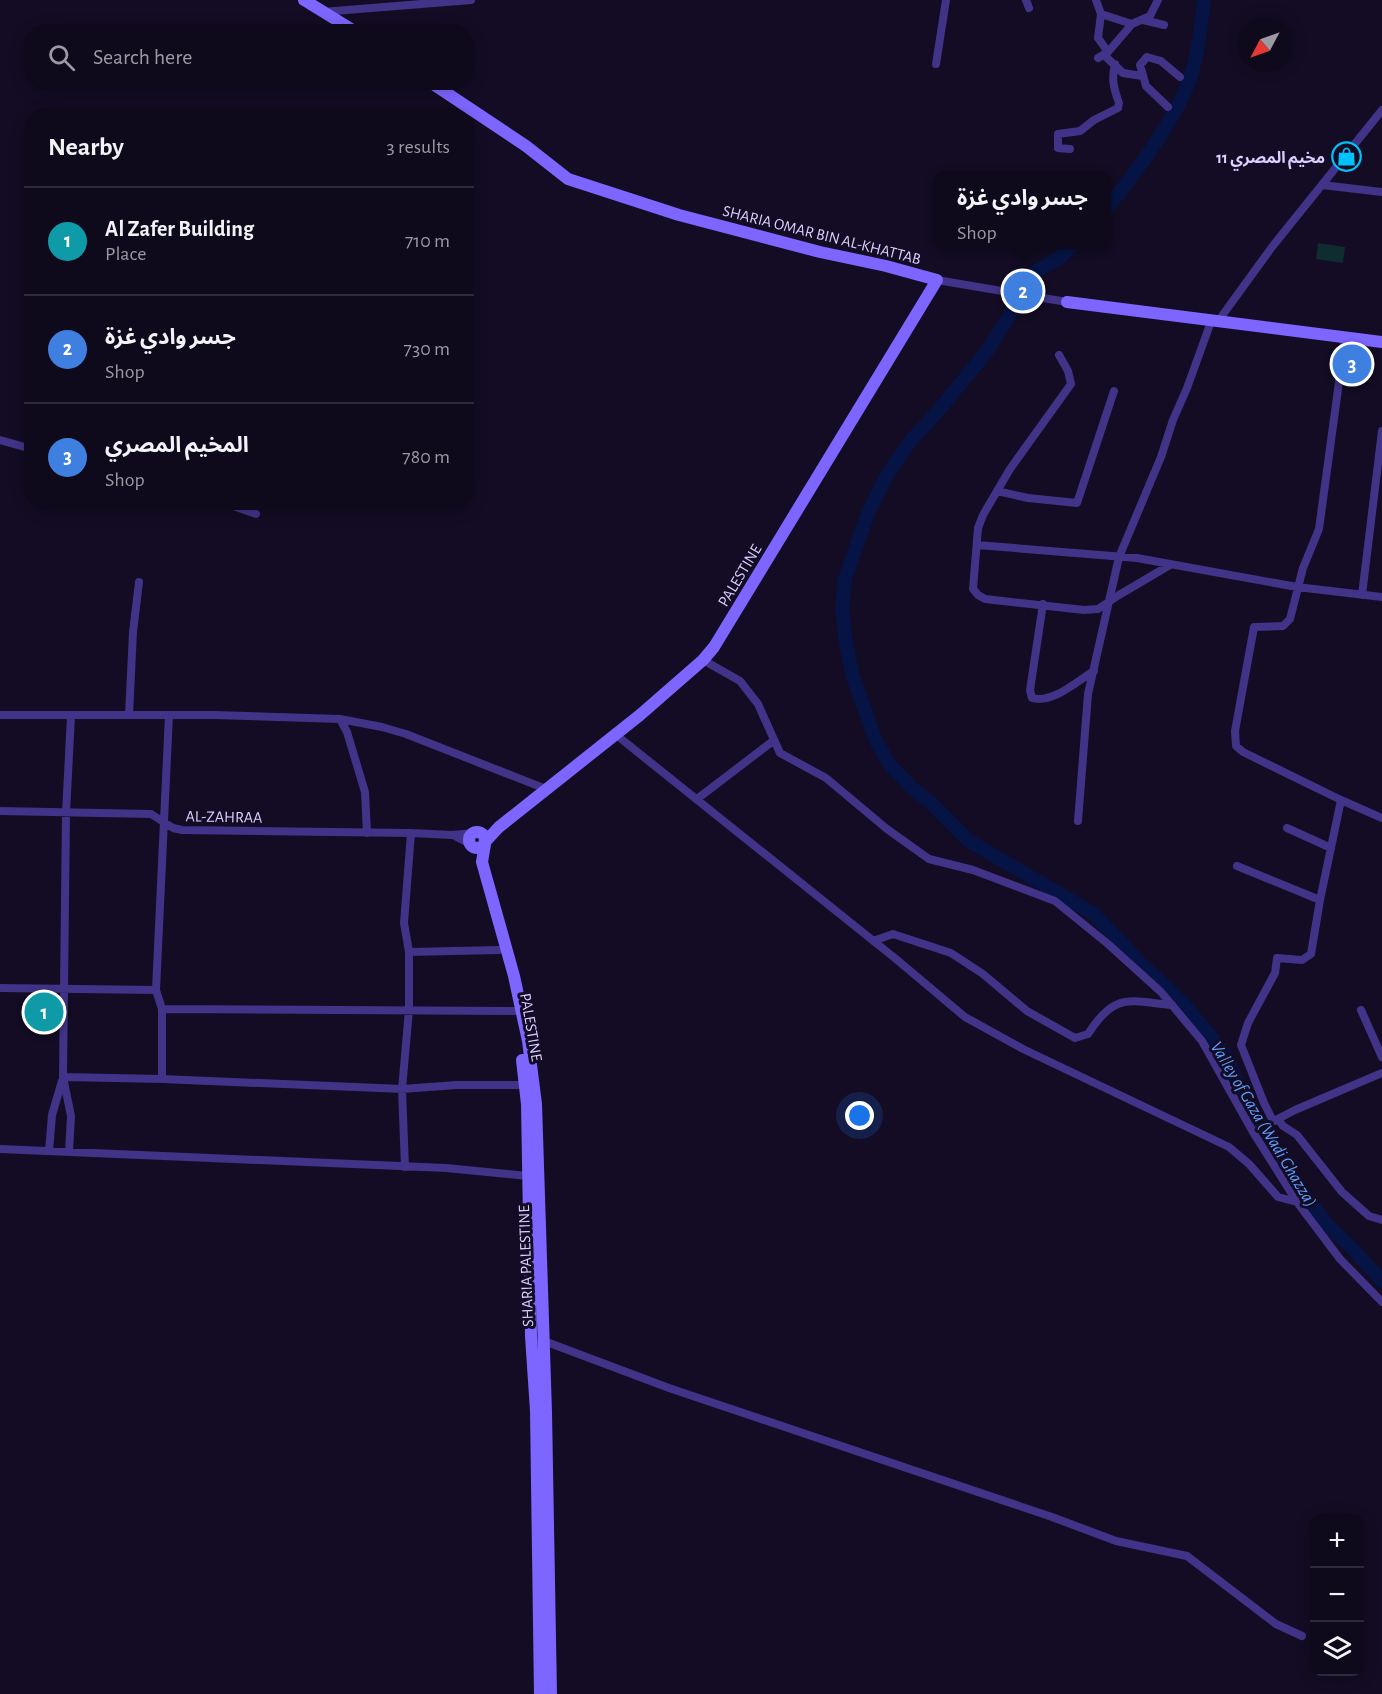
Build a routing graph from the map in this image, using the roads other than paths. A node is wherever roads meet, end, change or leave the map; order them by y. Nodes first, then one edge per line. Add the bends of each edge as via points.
1 (304, 0) edge
2 (471, 0) edge
3 (946, 0) edge
4 (1096, 0) edge
5 (1158, 0) edge
6 (322, 12) junction
7 (1101, 14) junction
8 (1143, 21) junction
9 (342, 24) edge
10 (1132, 24) junction
11 (1164, 26) dead end
12 (1103, 55) junction
13 (936, 64) dead end
14 (1115, 64) junction
15 (1142, 76) junction
16 (1180, 77) dead end
17 (442, 90) edge
18 (1168, 107) dead end
19 (469, 108) edge
20 (1382, 110) edge
21 (474, 111) edge
22 (1070, 149) dead end
23 (1322, 184) junction
24 (1382, 192) edge
25 (937, 280) junction
26 (1067, 302) joint
27 (1216, 320) junction
28 (1345, 338) junction
29 (1382, 342) edge
30 (1059, 355) dead end
31 (1114, 391) dead end
32 (1382, 431) edge
33 (0, 440) edge
34 (24, 446) edge
35 (997, 491) junction
36 (245, 510) edge
37 (256, 514) dead end
38 (977, 545) junction
39 (1119, 556) junction
40 (1170, 565) junction
41 (139, 582) dead end
42 (1297, 587) junction
43 (1362, 595) junction
44 (1382, 597) edge
45 (1043, 604) junction
46 (1108, 604) junction
47 (703, 660) junction
48 (1094, 670) junction
49 (0, 715) edge
50 (129, 715) junction
51 (169, 715) junction
52 (71, 716) junction
53 (340, 719) junction
54 (615, 734) junction
55 (773, 741) dead end
56 (546, 789) junction
57 (697, 799) junction
58 (1341, 800) junction
59 (0, 811) edge
60 (66, 813) junction
61 (1382, 818) edge
62 (1078, 821) dead end
63 (165, 824) junction
64 (1287, 828) dead end
65 (367, 833) junction
66 (411, 833) junction
67 (478, 840) junction
68 (1331, 848) junction
69 (1237, 866) dead end
70 (1320, 900) junction
71 (873, 941) junction
72 (499, 950) junction
73 (409, 952) junction
74 (0, 988) edge
75 (64, 989) junction
76 (156, 990) junction
77 (1172, 1005) junction
78 (162, 1009) junction
79 (409, 1010) junction
80 (1361, 1010) dead end
81 (514, 1011) junction
82 (1382, 1057) edge
83 (1382, 1072) edge
84 (63, 1077) junction
85 (162, 1078) junction
86 (525, 1085) junction
87 (402, 1089) junction
88 (1265, 1125) junction
89 (0, 1149) edge
90 (49, 1151) junction
91 (69, 1152) junction
92 (405, 1167) junction
93 (528, 1176) junction
94 (1297, 1202) junction
95 (529, 1218) joint
96 (1382, 1220) edge
97 (1382, 1302) edge
98 (544, 1341) junction
99 (1302, 1636) dead end
100 (540, 1694) edge
101 (551, 1694) edge

1 - 6 street
2 - 6 street
3 - 13 street
4 - 7 street
5 - 8 street
6 - 9 street
7 - 10 street
7 - 12 street via 1098,38
8 - 10 street
8 - 11 street
10 - 12 street
12 - 14 street
14 - 15 street via 1123,73
14 - 22 street via 1112,76 1118,108 1080,131 1058,134 1058,148
15 - 16 street via 1140,65 1147,57 1161,61
15 - 18 street via 1146,86
17 - 19 street, SHARIA OMAR BIN AL-KHATTAB
20 - 23 street
21 - 25 street, SHARIA OMAR BIN AL-KHATTAB via 568,179 679,215
23 - 24 street
23 - 27 street
25 - 26 street, SHARIA OMAR BIN AL-KHATTAB
25 - 47 street, PALESTINE
26 - 27 street, SHARIA OMAR BIN AL-KHATTAB
27 - 28 street, SHARIA OMAR BIN AL-KHATTAB
27 - 39 street
28 - 29 street, SHARIA OMAR BIN AL-KHATTAB
28 - 42 street via 1319,529
30 - 35 street via 1071,384
31 - 35 street via 1077,503
32 - 43 street
33 - 34 street
35 - 38 street via 978,528
36 - 37 street
38 - 39 street
38 - 45 street via 974,589 978,595 985,599
39 - 40 street
39 - 46 street
40 - 42 street
40 - 46 street
41 - 50 street
42 - 43 street
42 - 58 street via 1290,619 1283,626 1254,627 1235,731 1236,746
43 - 44 street
45 - 46 street via 1084,610
45 - 48 street via 1032,698 1041,701 1054,696
46 - 48 street
47 - 54 street, PALESTINE
47 - 77 street via 740,681 758,704 780,753 826,778 929,859 973,870 1055,901 1108,944
48 - 62 street via 1088,694
49 - 52 street
50 - 51 street
50 - 52 street
51 - 53 street
51 - 63 street
52 - 60 street
53 - 56 street via 406,734
53 - 65 street via 365,792
54 - 56 street, PALESTINE
54 - 57 street
55 - 57 street
56 - 67 street, PALESTINE
57 - 71 street
58 - 61 street
58 - 68 street
59 - 60 street, AL-ZAHRAA
60 - 63 street, AL-ZAHRAA via 151,814
60 - 75 street
63 - 65 street, AL-ZAHRAA via 182,830
63 - 76 street
64 - 68 street
65 - 66 street, AL-ZAHRAA
66 - 67 street, AL-ZAHRAA
66 - 73 street via 404,923
67 - 72 street, PALESTINE via 479,864
67 - 98 street, SHARIA PALESTINE via 528,1041 536,1104
68 - 70 street
69 - 70 street
70 - 88 street via 1311,954 1302,960 1277,958 1275,973 1248,1023 1241,1045 1264,1103
71 - 77 street via 893,934 951,953 1028,1011 1075,1038 1088,1034 1098,1018 1123,1001
71 - 94 street via 987,1031 1228,1147 1278,1197
72 - 73 street
72 - 81 street, PALESTINE
73 - 79 street
74 - 75 street
75 - 76 street
75 - 84 street
76 - 78 street
77 - 88 street
78 - 79 street
78 - 85 street
79 - 81 street
79 - 87 street
80 - 82 street
81 - 86 street, PALESTINE
83 - 88 street
84 - 85 street
84 - 90 street via 52,1115
84 - 91 street via 71,1116
85 - 87 street
86 - 87 street
86 - 93 street, PALESTINE
87 - 92 street
88 - 94 street
88 - 96 street via 1283,1126 1297,1135 1342,1192 1369,1216
89 - 90 street
90 - 91 street
91 - 92 street
92 - 93 street
93 - 95 street, PALESTINE
94 - 97 street via 1340,1259
95 - 100 street, SHARIA PALESTINE
98 - 99 street via 669,1388 1116,1541 1187,1556 1276,1624
98 - 101 street, SHARIA PALESTINE

